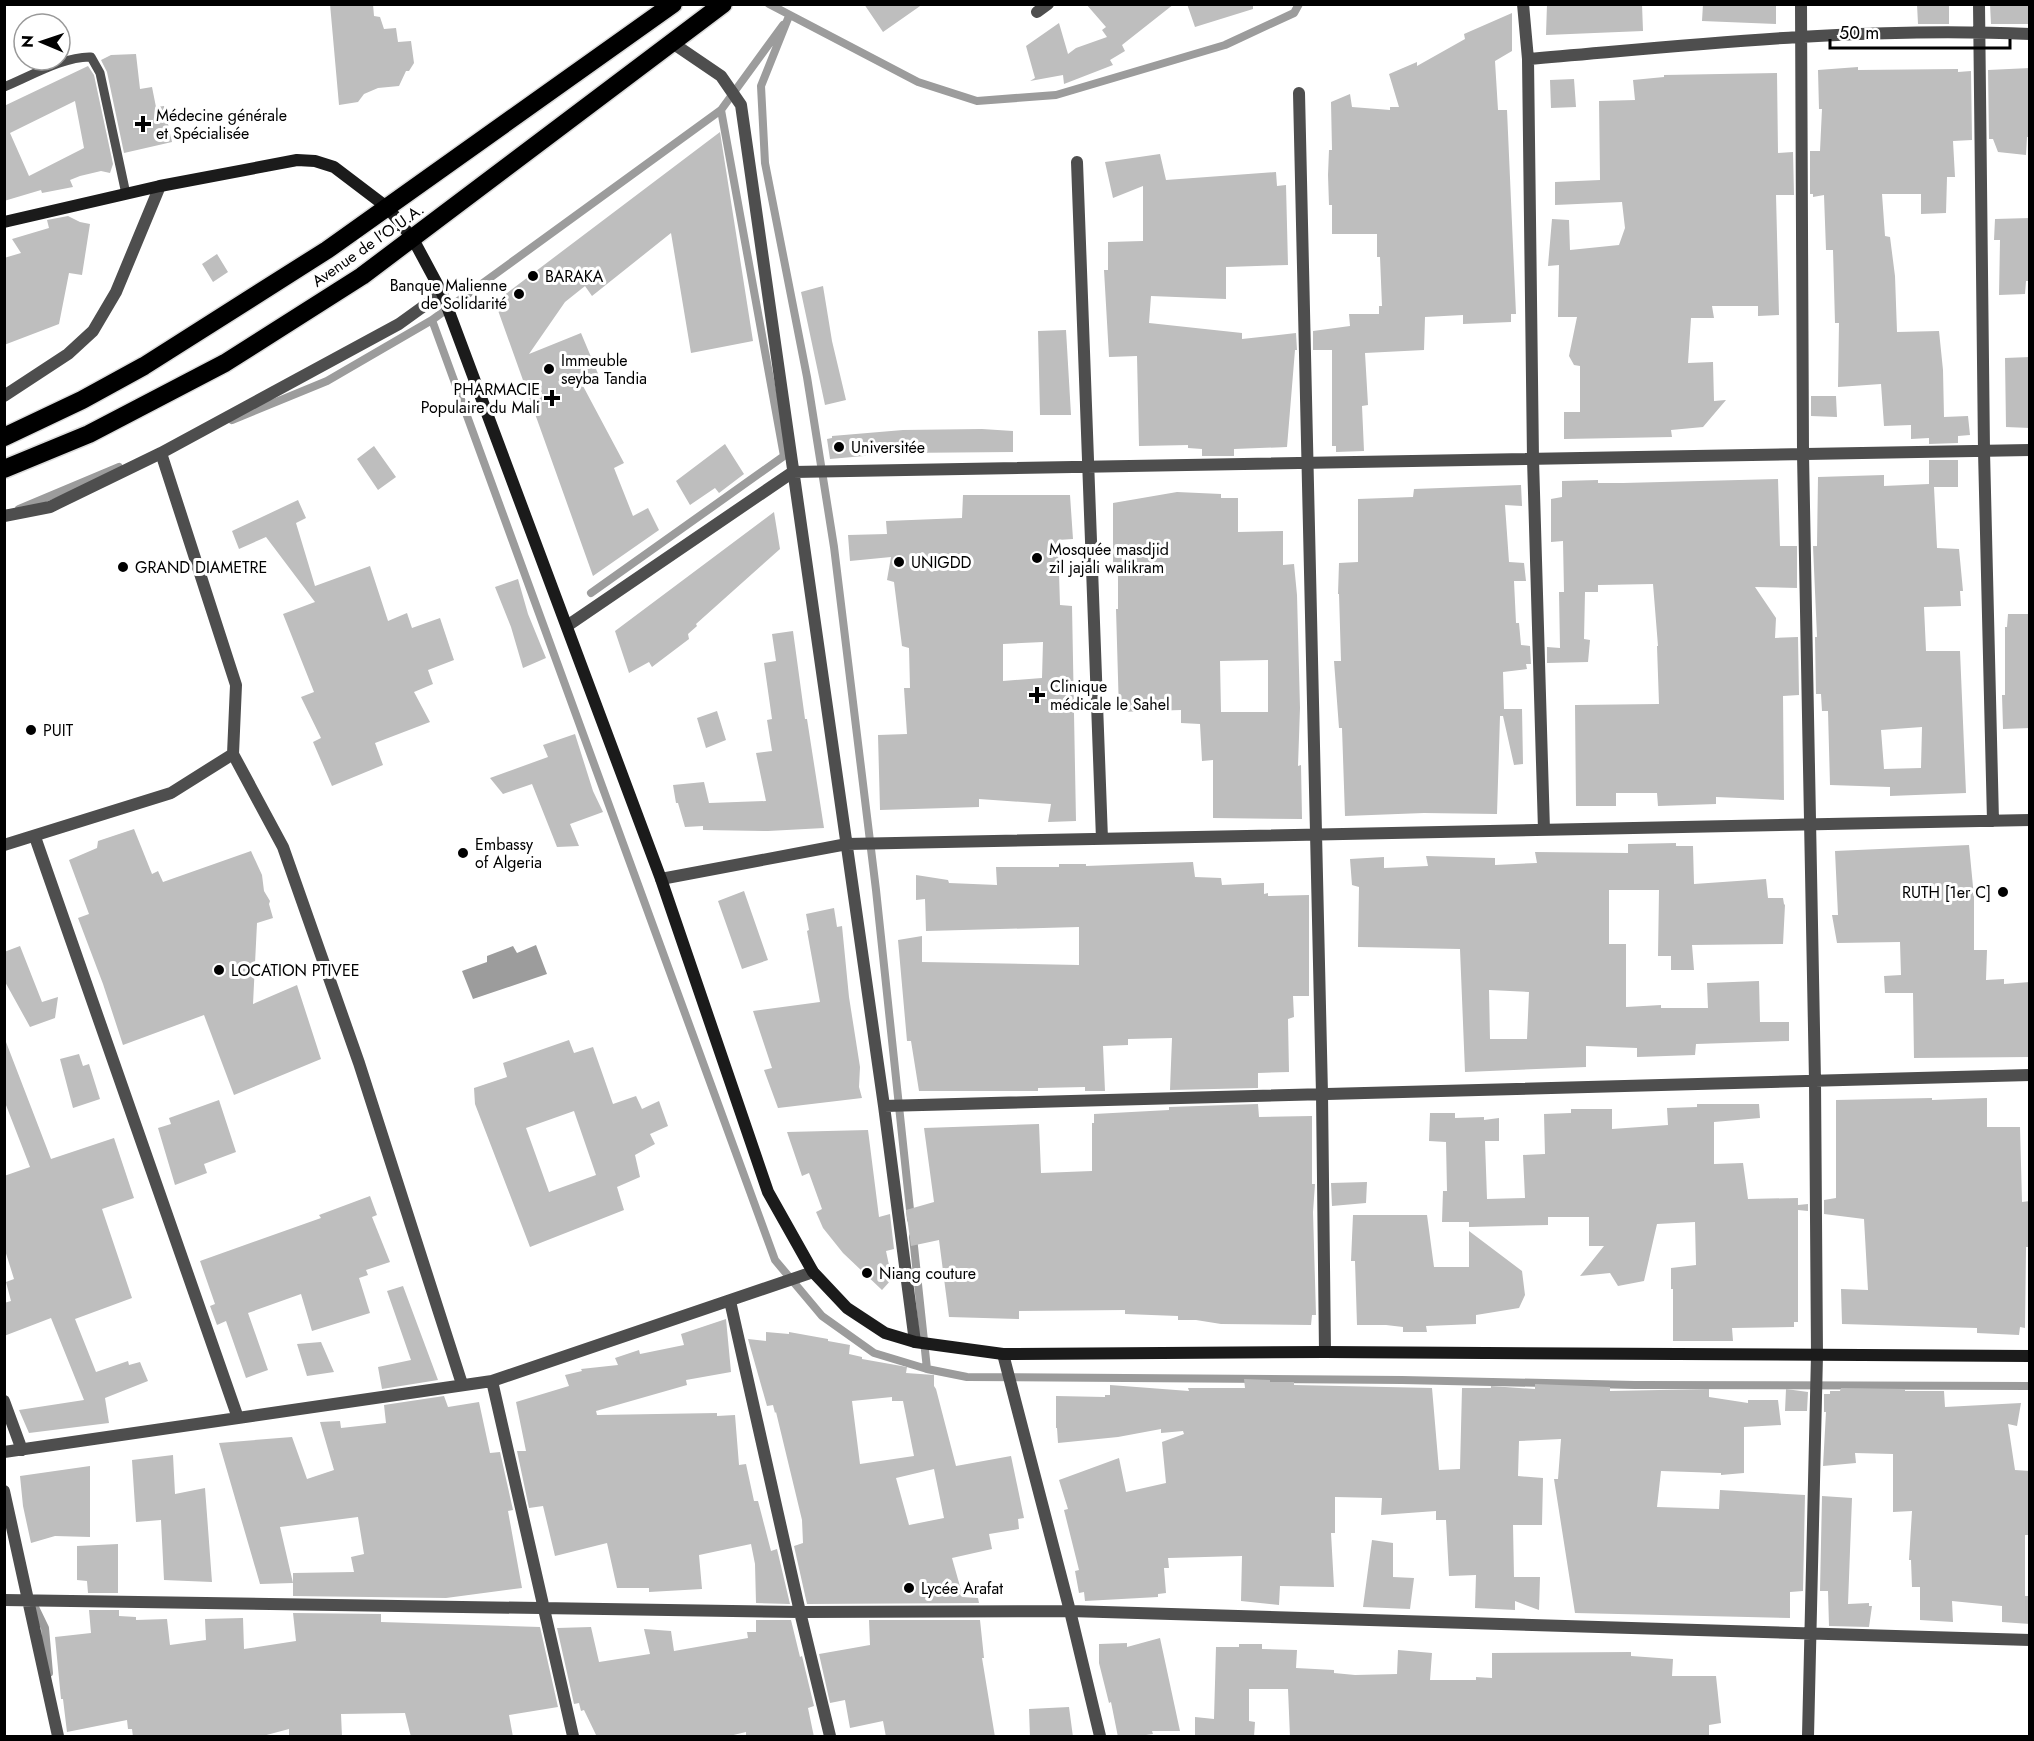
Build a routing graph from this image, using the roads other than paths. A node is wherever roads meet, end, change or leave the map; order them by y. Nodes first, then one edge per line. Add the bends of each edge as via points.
1 (673, 4) edge
2 (723, 4) edge
3 (1048, 4) edge
4 (1523, 4) edge
5 (1801, 4) edge
6 (1979, 4) edge
7 (1037, 12) dead end
8 (1981, 31) junction
9 (2030, 33) edge
10 (1802, 36) junction
11 (671, 42) junction
12 (1528, 59) junction
13 (4, 87) edge
14 (1299, 93) dead end
15 (1077, 162) dead end
16 (160, 186) junction
17 (126, 194) junction
18 (388, 208) junction
19 (4, 222) edge
20 (412, 239) junction
21 (442, 292) junction
22 (4, 396) edge
23 (4, 437) edge
24 (2030, 450) edge
25 (1984, 451) junction
26 (161, 453) junction
27 (1803, 454) junction
28 (1533, 459) junction
29 (1307, 463) junction
30 (1088, 466) junction
31 (4, 469) edge
32 (793, 472) junction
33 (4, 516) edge
34 (567, 626) junction
35 (233, 754) junction
36 (1993, 820) junction
37 (2030, 820) edge
38 (1810, 824) junction
39 (1544, 830) junction
40 (1316, 835) junction
41 (35, 837) junction
42 (1102, 839) junction
43 (847, 844) junction
44 (4, 845) edge
45 (661, 879) junction
46 (2030, 1075) edge
47 (1815, 1081) junction
48 (1322, 1094) junction
49 (884, 1106) junction
50 (813, 1272) junction
51 (730, 1301) junction
52 (915, 1342) junction
53 (1325, 1352) junction
54 (1003, 1354) junction
55 (1817, 1354) junction
56 (2030, 1356) edge
57 (492, 1381) junction
58 (462, 1384) junction
59 (4, 1401) edge
60 (238, 1418) junction
61 (22, 1449) junction
62 (4, 1452) edge
63 (4, 1491) edge
64 (4, 1600) edge
65 (28, 1600) junction
66 (544, 1609) junction
67 (1070, 1611) junction
68 (800, 1612) junction
69 (1811, 1634) junction
70 (2030, 1640) edge
71 (58, 1737) edge
72 (573, 1737) edge
73 (830, 1737) edge
74 (1100, 1737) edge
75 (1808, 1737) edge

1 - 18 highway, Avenue de l'O.U.A.
2 - 11 highway, Avenue de l'O.U.A.
3 - 7 street
4 - 12 street
5 - 10 street
6 - 8 street
8 - 9 street
8 - 10 street
8 - 25 street
10 - 12 street
10 - 27 street
11 - 20 highway, Avenue de l'O.U.A.
11 - 32 street via 721,76 741,105
12 - 28 street
13 - 17 lane via 65,62 91,57 100,74
14 - 29 street
15 - 30 street
16 - 17 street
16 - 18 street via 297,160 315,161 334,167
16 - 22 street via 116,292 93,331 68,354
17 - 19 street
18 - 20 street
18 - 23 highway, Avenue de l'O.U.A. via 144,366
20 - 21 street
20 - 31 highway, Avenue de l'O.U.A. via 362,276 225,363 89,434
21 - 26 street via 399,324
21 - 34 street
24 - 25 street
25 - 27 street
25 - 36 street
26 - 33 street via 50,507
26 - 35 street via 236,685
27 - 28 street
27 - 38 street
28 - 29 street
28 - 39 street
29 - 30 street
29 - 40 street
30 - 32 street
30 - 42 street
32 - 34 street
32 - 43 street
34 - 45 street
35 - 41 street via 171,793
35 - 58 street via 283,847 359,1063
36 - 37 street
36 - 38 street
38 - 39 street
38 - 47 street
39 - 40 street
40 - 42 street
40 - 48 street
41 - 44 street
41 - 60 street
42 - 43 street
43 - 45 street
43 - 49 street
45 - 50 street via 768,1192
46 - 47 street
47 - 48 street
47 - 55 street
48 - 49 street
48 - 53 street
49 - 52 street
50 - 51 street
50 - 52 street via 847,1308 885,1333
51 - 57 street
51 - 68 street
52 - 54 street
53 - 54 street
53 - 55 street
54 - 67 street
55 - 56 street
55 - 69 street
57 - 58 street
57 - 66 street
58 - 60 street
59 - 61 street
60 - 61 street
61 - 62 street
63 - 65 street
64 - 65 street
65 - 66 street
65 - 71 street
66 - 68 street
66 - 72 street
67 - 68 street
67 - 69 street
67 - 74 street
68 - 73 street
69 - 70 street
69 - 75 street

